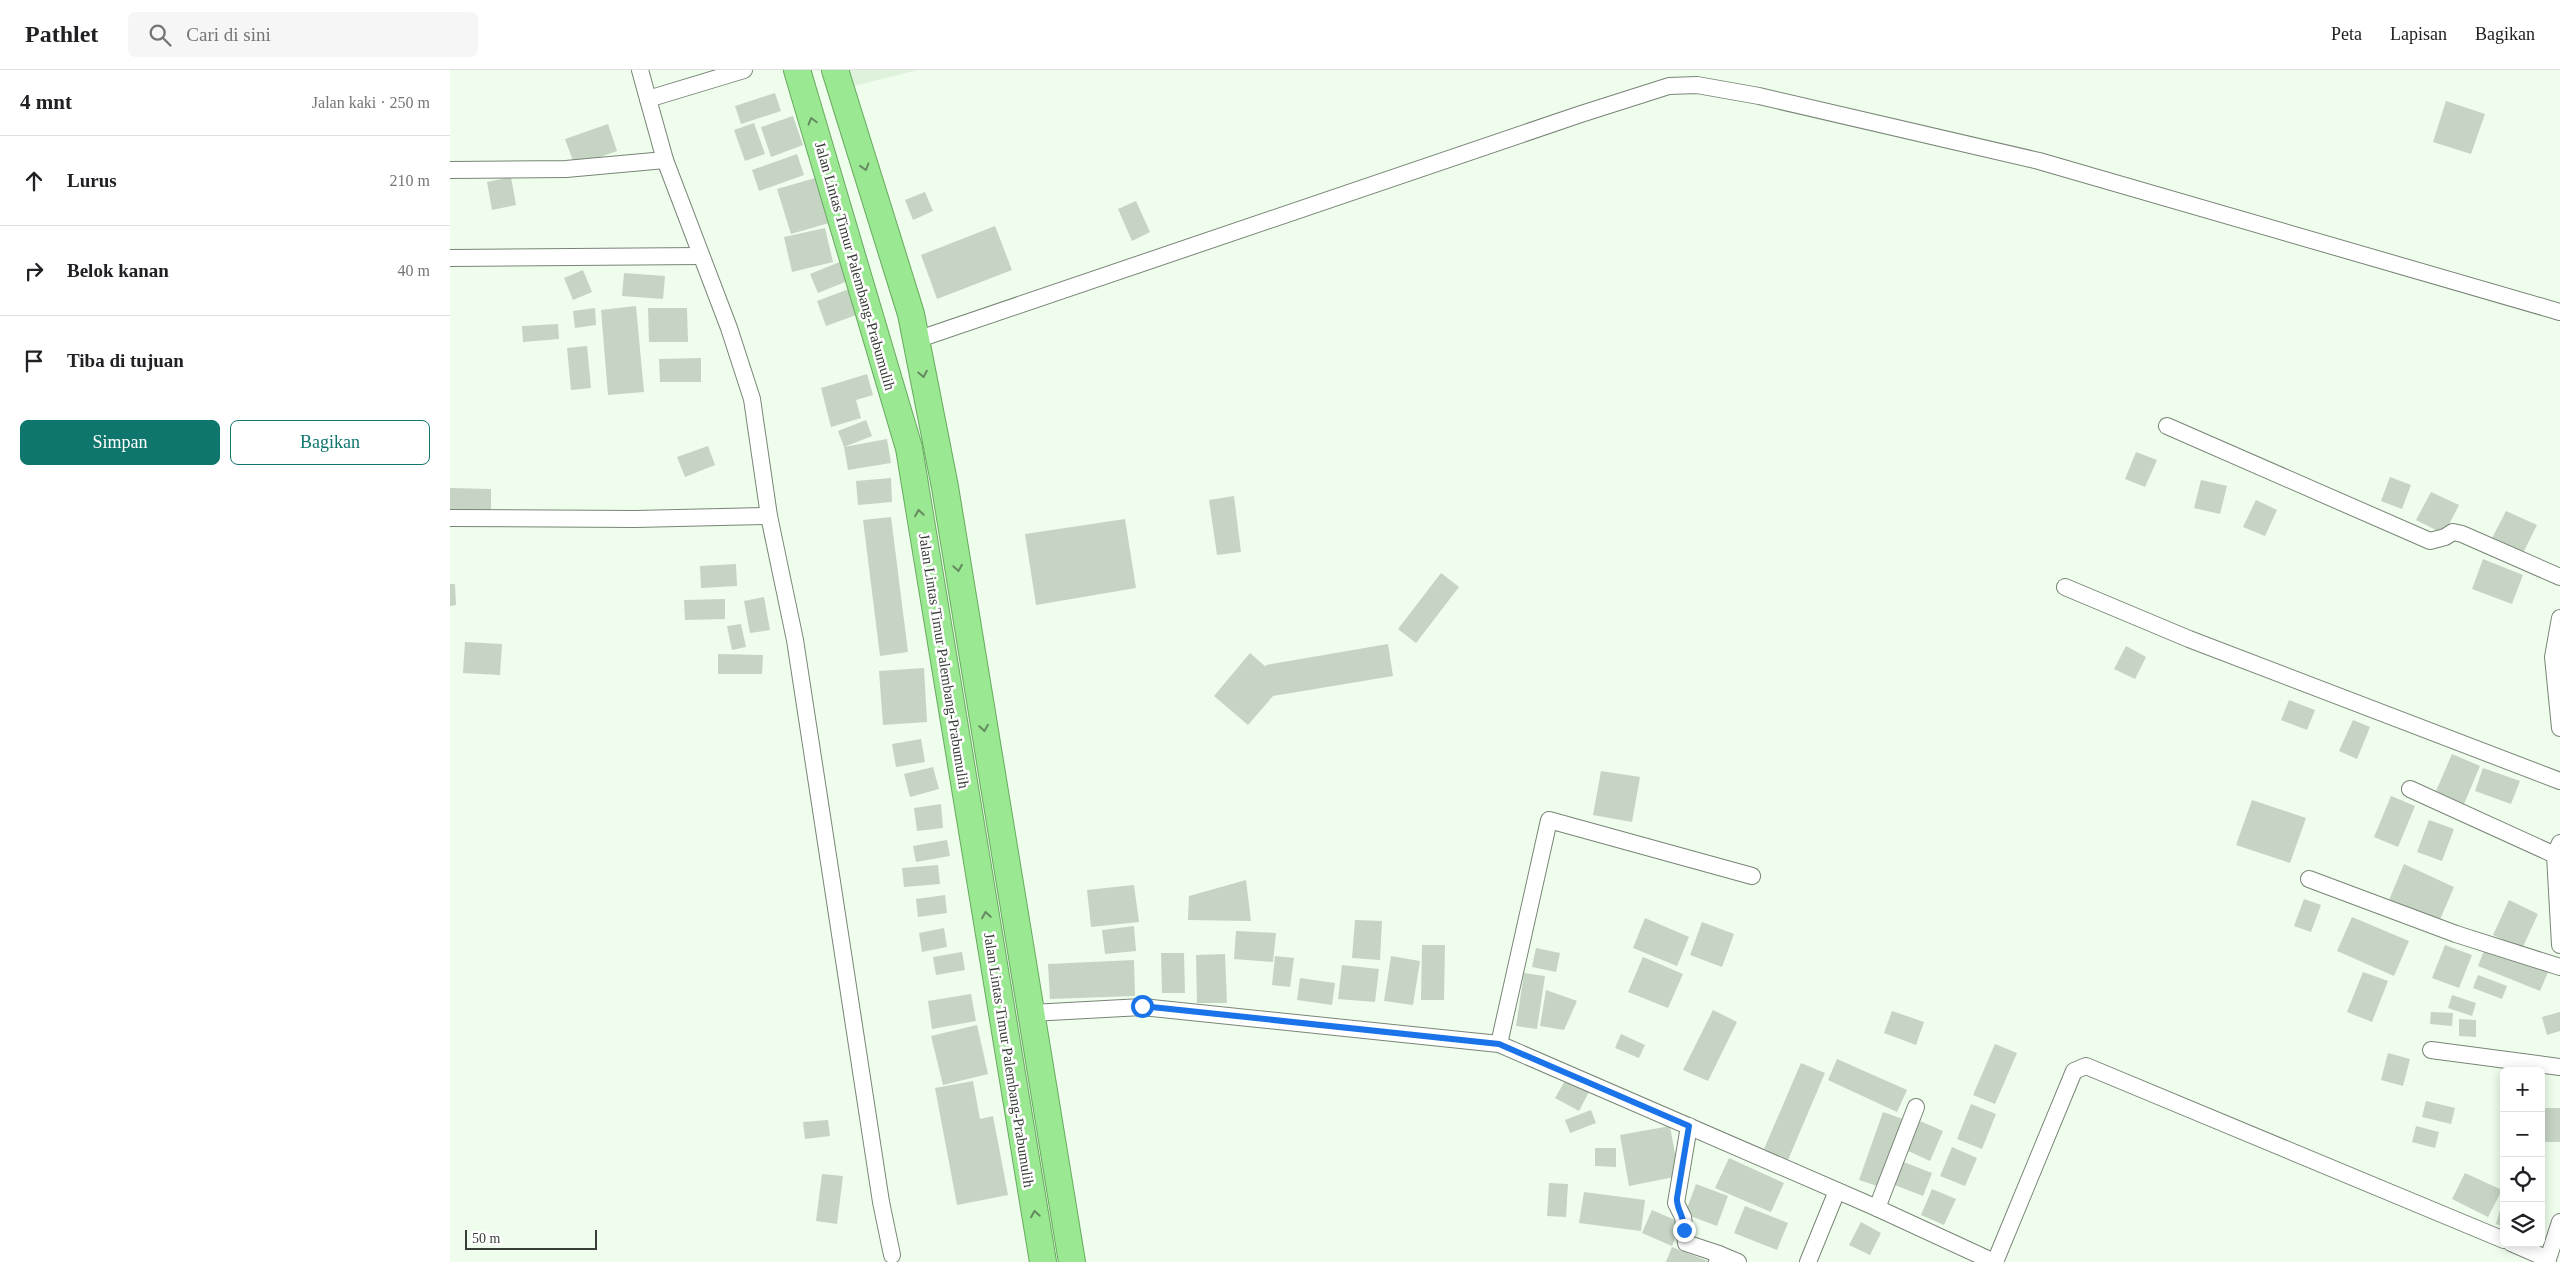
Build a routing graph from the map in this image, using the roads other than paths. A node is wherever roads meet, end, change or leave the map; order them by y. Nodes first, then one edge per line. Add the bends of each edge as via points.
1 (640, 70) edge
2 (744, 70) edge
3 (797, 70) edge
4 (835, 70) edge
5 (648, 99) junction
6 (665, 160) junction
7 (450, 170) edge
8 (701, 256) junction
9 (450, 258) edge
10 (2560, 310) edge
11 (916, 340) junction
12 (2167, 426) dead end
13 (769, 516) junction
14 (450, 518) edge
15 (2560, 577) edge
16 (2066, 587) dead end
17 (2560, 618) edge
18 (2560, 728) edge
19 (2560, 781) edge
20 (2410, 790) dead end
21 (2558, 849) edge
22 (1752, 876) dead end
23 (2309, 879) dead end
24 (2560, 945) edge
25 (2560, 968) edge
26 (1031, 1013) junction
27 (1499, 1044) junction
28 (2431, 1050) dead end
29 (2560, 1067) edge
30 (1916, 1107) dead end
31 (1689, 1126) junction
32 (1837, 1190) junction
33 (1877, 1208) junction
34 (2560, 1222) edge
35 (2500, 1238) edge
36 (2519, 1247) edge
37 (892, 1255) dead end
38 (1718, 1258) edge
39 (2547, 1260) edge
40 (1810, 1261) edge
41 (1043, 1262) edge
42 (1072, 1262) edge
43 (1738, 1262) edge
44 (1994, 1262) edge

1 - 5 street
2 - 5 street
41 -> 3 highway, Jalan Lintas Timur Palembang-Prabumulih via 909,448
4 -> 11 highway, Jalan Lintas Timur Palembang-Prabumulih via 911,314
5 - 6 street
6 - 7 street via 566,169
6 - 8 street
8 - 9 street
8 - 13 street via 752,399
10 - 11 street via 2039,161 1760,96 1697,85 1669,86 1581,114
11 -> 26 highway, Jalan Lintas Timur Palembang-Prabumulih via 945,487
12 - 15 street via 2430,541 2454,532 2462,534
13 - 14 street
13 - 37 street via 795,640 881,1202
16 - 19 street via 2189,639
17 - 18 street via 2553,657
20 - 21 street
21 - 24 street
22 - 27 street via 1549,820
23 - 25 street via 2456,934
26 - 27 street via 1142,1006
26 - 42 highway, Jalan Lintas Timur Palembang-Prabumulih
27 - 31 street
28 - 29 street
30 - 33 street
31 - 32 street
31 - 38 street via 1677,1198 1684,1238 1686,1243
32 - 33 street
32 - 40 street
33 - 44 street
34 - 39 street
35 - 44 street via 2086,1066 2074,1071
36 - 39 street
38 - 43 street

